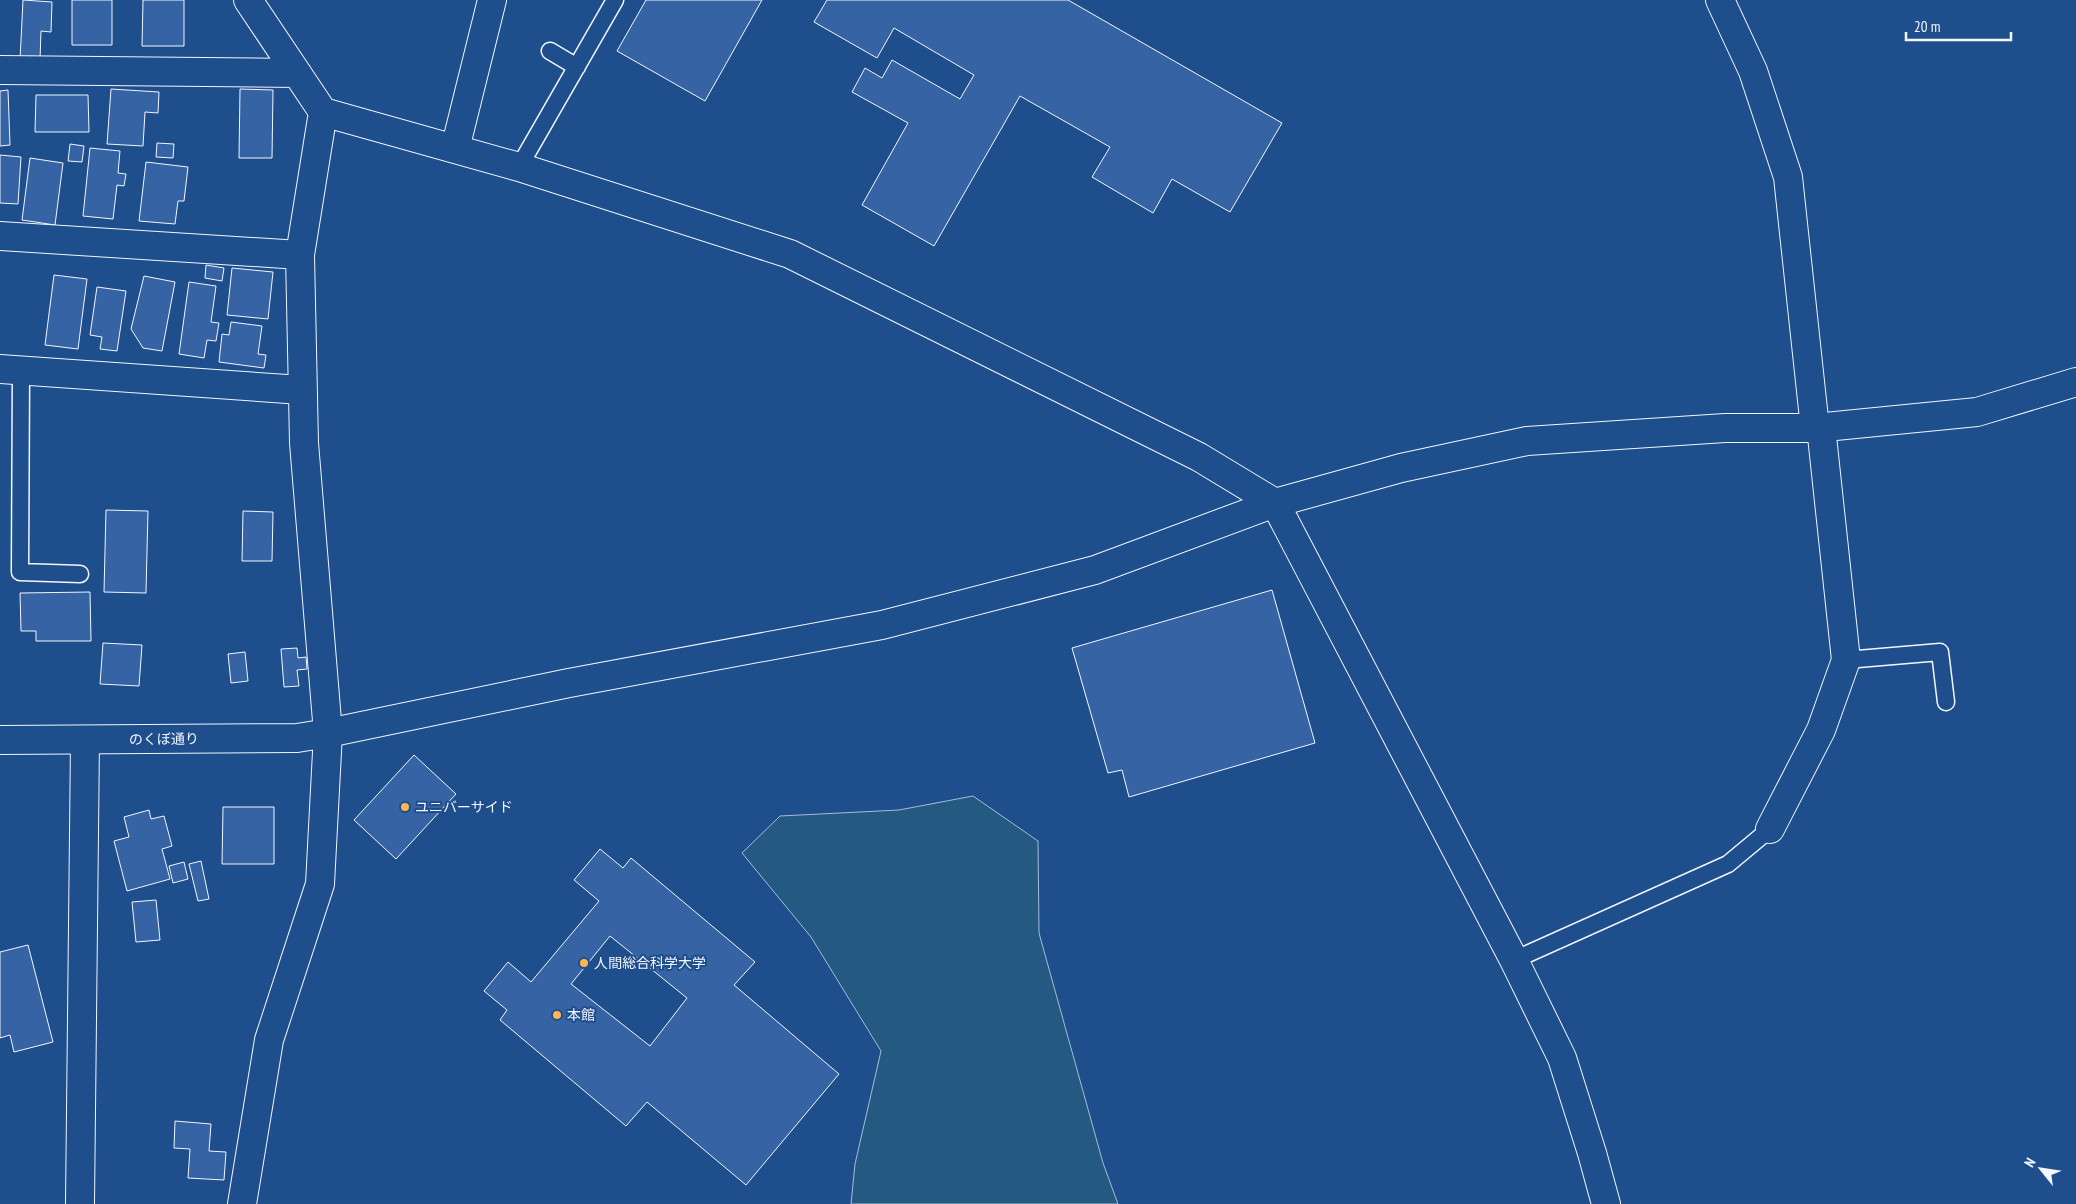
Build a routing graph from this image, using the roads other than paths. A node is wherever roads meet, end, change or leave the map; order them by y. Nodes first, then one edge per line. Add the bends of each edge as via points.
1 (248, 0) edge
2 (492, 0) edge
3 (615, 0) edge
4 (1720, 0) edge
5 (550, 51) dead end
6 (577, 66) junction
7 (0, 70) edge
8 (297, 73) junction
9 (323, 112) junction
10 (454, 149) junction
11 (519, 167) junction
12 (0, 236) edge
13 (300, 254) junction
14 (10, 370) edge
15 (2076, 382) edge
16 (302, 390) junction
17 (1818, 428) junction
18 (1275, 503) junction
19 (80, 574) dead end
20 (1846, 660) junction
21 (1946, 702) dead end
22 (328, 733) junction
23 (0, 740) edge
24 (84, 740) junction
25 (1770, 829) joint
26 (1514, 960) junction
27 (80, 1204) edge
28 (242, 1204) edge
29 (1606, 1204) edge

1 - 8 street
2 - 10 street
3 - 6 lane
4 - 17 street via 1753,71 1788,177
5 - 6 lane
6 - 11 lane
7 - 8 street
8 - 9 street
9 - 10 street
9 - 13 street
10 - 11 street
11 - 18 street via 790,254 1199,457
12 - 13 street
13 - 16 street
14 - 16 street
14 - 19 lane via 20,572
15 - 17 street, のくぼ通り via 1977,412
16 - 22 street
17 - 18 street, のくぼ通り via 1725,428 1526,441 1401,468
17 - 20 street
18 - 22 street, のくぼ通り via 1095,570 882,624 569,683
18 - 26 street
20 - 21 lane via 1940,652
20 - 25 street via 1821,730
22 - 24 street, のくぼ通り via 298,738
22 - 28 street via 320,884 270,1040
23 - 24 street, のくぼ通り
24 - 27 street
25 - 26 lane via 1728,864
26 - 29 street via 1562,1058

